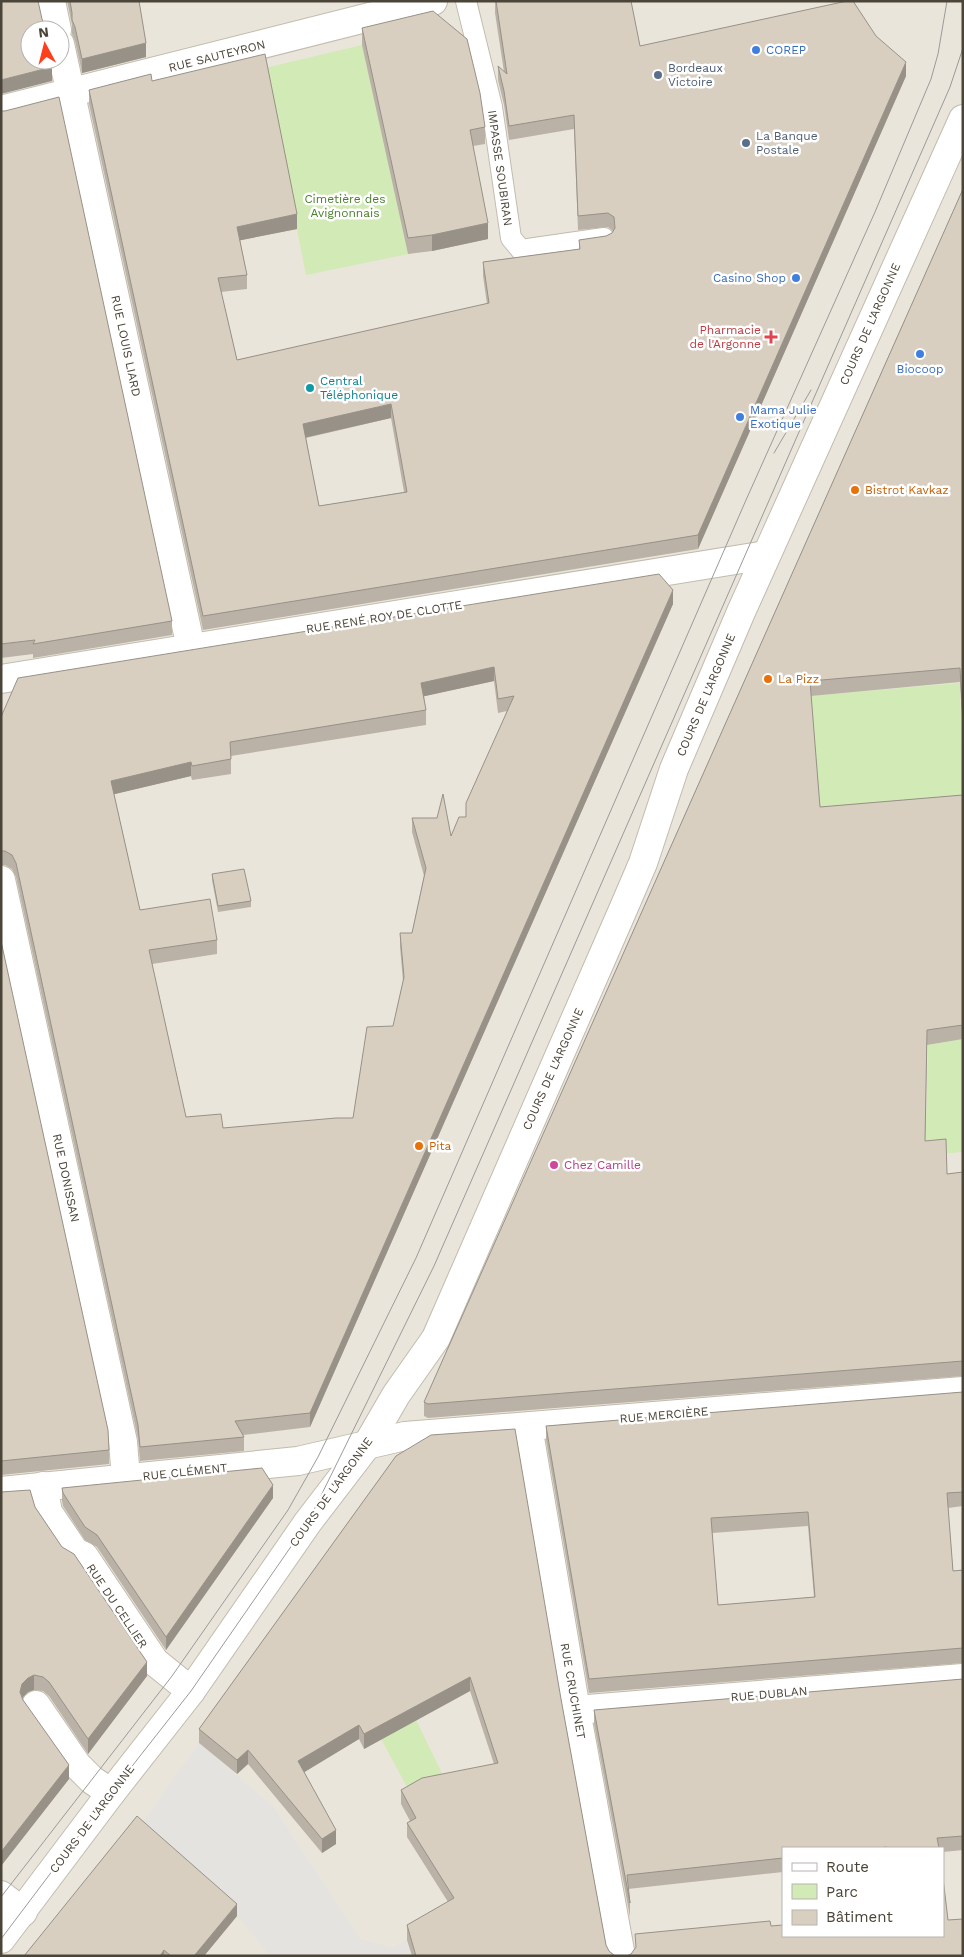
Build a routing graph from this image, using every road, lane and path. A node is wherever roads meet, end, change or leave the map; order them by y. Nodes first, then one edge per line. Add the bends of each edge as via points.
1 (51, 1) edge
2 (433, 1) edge
3 (466, 1) edge
4 (55, 20) edge
5 (65, 70) edge
6 (70, 93) junction
7 (1, 110) edge
8 (963, 119) edge
9 (604, 238) edge
10 (766, 555) junction
11 (191, 648) junction
12 (1, 679) edge
13 (1, 880) edge
14 (963, 1391) edge
15 (528, 1426) junction
16 (367, 1445) junction
17 (126, 1478) junction
18 (43, 1486) junction
19 (1, 1491) edge
20 (963, 1678) edge
21 (191, 1690) junction
22 (36, 1706) dead end
23 (576, 1710) junction
24 (111, 1793) junction
25 (1, 1895) edge
26 (23, 1912) junction
27 (1, 1939) edge
28 (621, 1956) edge

1 - 4 street
2 - 6 street, RUE SAUTEYRON
3 - 9 lane, IMPASSE SOUBIRAN via 492,107 510,238 521,250
5 - 6 street, RUE LOUIS LIARD
6 - 7 street, RUE SAUTEYRON
6 - 11 street, RUE LOUIS LIARD
8 - 10 street, COURS DE L'ARGONNE
10 - 11 street, RUE RENÉ ROY DE CLOTTE
10 - 16 street, COURS DE L'ARGONNE via 674,769 626,905 436,1338 396,1395
11 - 12 street, RUE RENÉ ROY DE CLOTTE
13 - 17 street, RUE DONISSAN via 123,1442
14 - 15 street, RUE MERCIÈRE
15 - 16 street, RUE MERCIÈRE via 405,1436
15 - 23 street, RUE CRUCHINET
16 - 17 street, RUE CLÉMENT via 298,1461
16 - 21 street, COURS DE L'ARGONNE via 308,1522
17 - 18 street, RUE CLÉMENT
18 - 19 street, RUE CLÉMENT
18 - 21 street, RUE DU CELLIER via 48,1512 75,1552 84,1556 155,1662
20 - 23 street, RUE DUBLAN
21 - 24 street, COURS DE L'ARGONNE
22 - 24 street via 76,1765
23 - 28 street, RUE CRUCHINET
24 - 26 street, COURS DE L'ARGONNE
25 - 26 street
26 - 27 street, COURS DE L'ARGONNE

